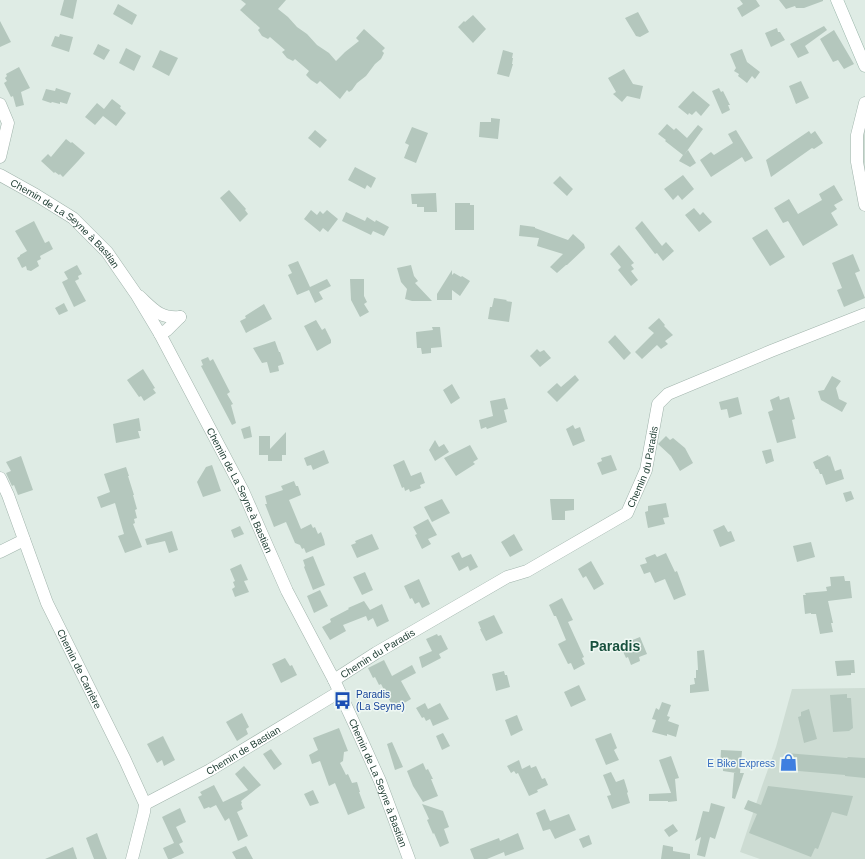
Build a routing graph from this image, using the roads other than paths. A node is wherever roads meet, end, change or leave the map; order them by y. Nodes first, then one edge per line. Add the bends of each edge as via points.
1 (837, 0) edge
2 (865, 47) edge
3 (865, 66) edge
4 (865, 103) edge
5 (0, 104) edge
6 (0, 157) edge
7 (0, 175) edge
8 (865, 205) edge
9 (136, 294) junction
10 (865, 314) edge
11 (160, 334) junction
12 (0, 478) edge
13 (24, 540) junction
14 (0, 552) edge
15 (334, 680) junction
16 (339, 692) junction
17 (145, 804) junction
18 (132, 859) edge
19 (409, 859) edge

1 - 2 street
1 - 3 street
4 - 8 street via 857,135 857,162
5 - 6 street via 8,123
7 - 9 street, Chemin de La Seyne à Bastian via 73,218 108,252
9 - 11 street, Chemin de La Seyne à Bastian
9 - 11 street via 163,316 180,317
10 - 15 street, Chemin du Paradis via 668,394 658,404 646,470 627,513 527,571 507,577
11 - 15 street, Chemin de La Seyne à Bastian via 243,491 287,591
12 - 13 street, Chemin de Carrière
13 - 14 street
13 - 17 street, Chemin de Carrière via 47,603
15 - 16 street, Chemin de La Seyne à Bastian
16 - 17 street, Chemin de Bastian via 210,770
16 - 19 street, Chemin de La Seyne à Bastian via 380,781
17 - 18 street

